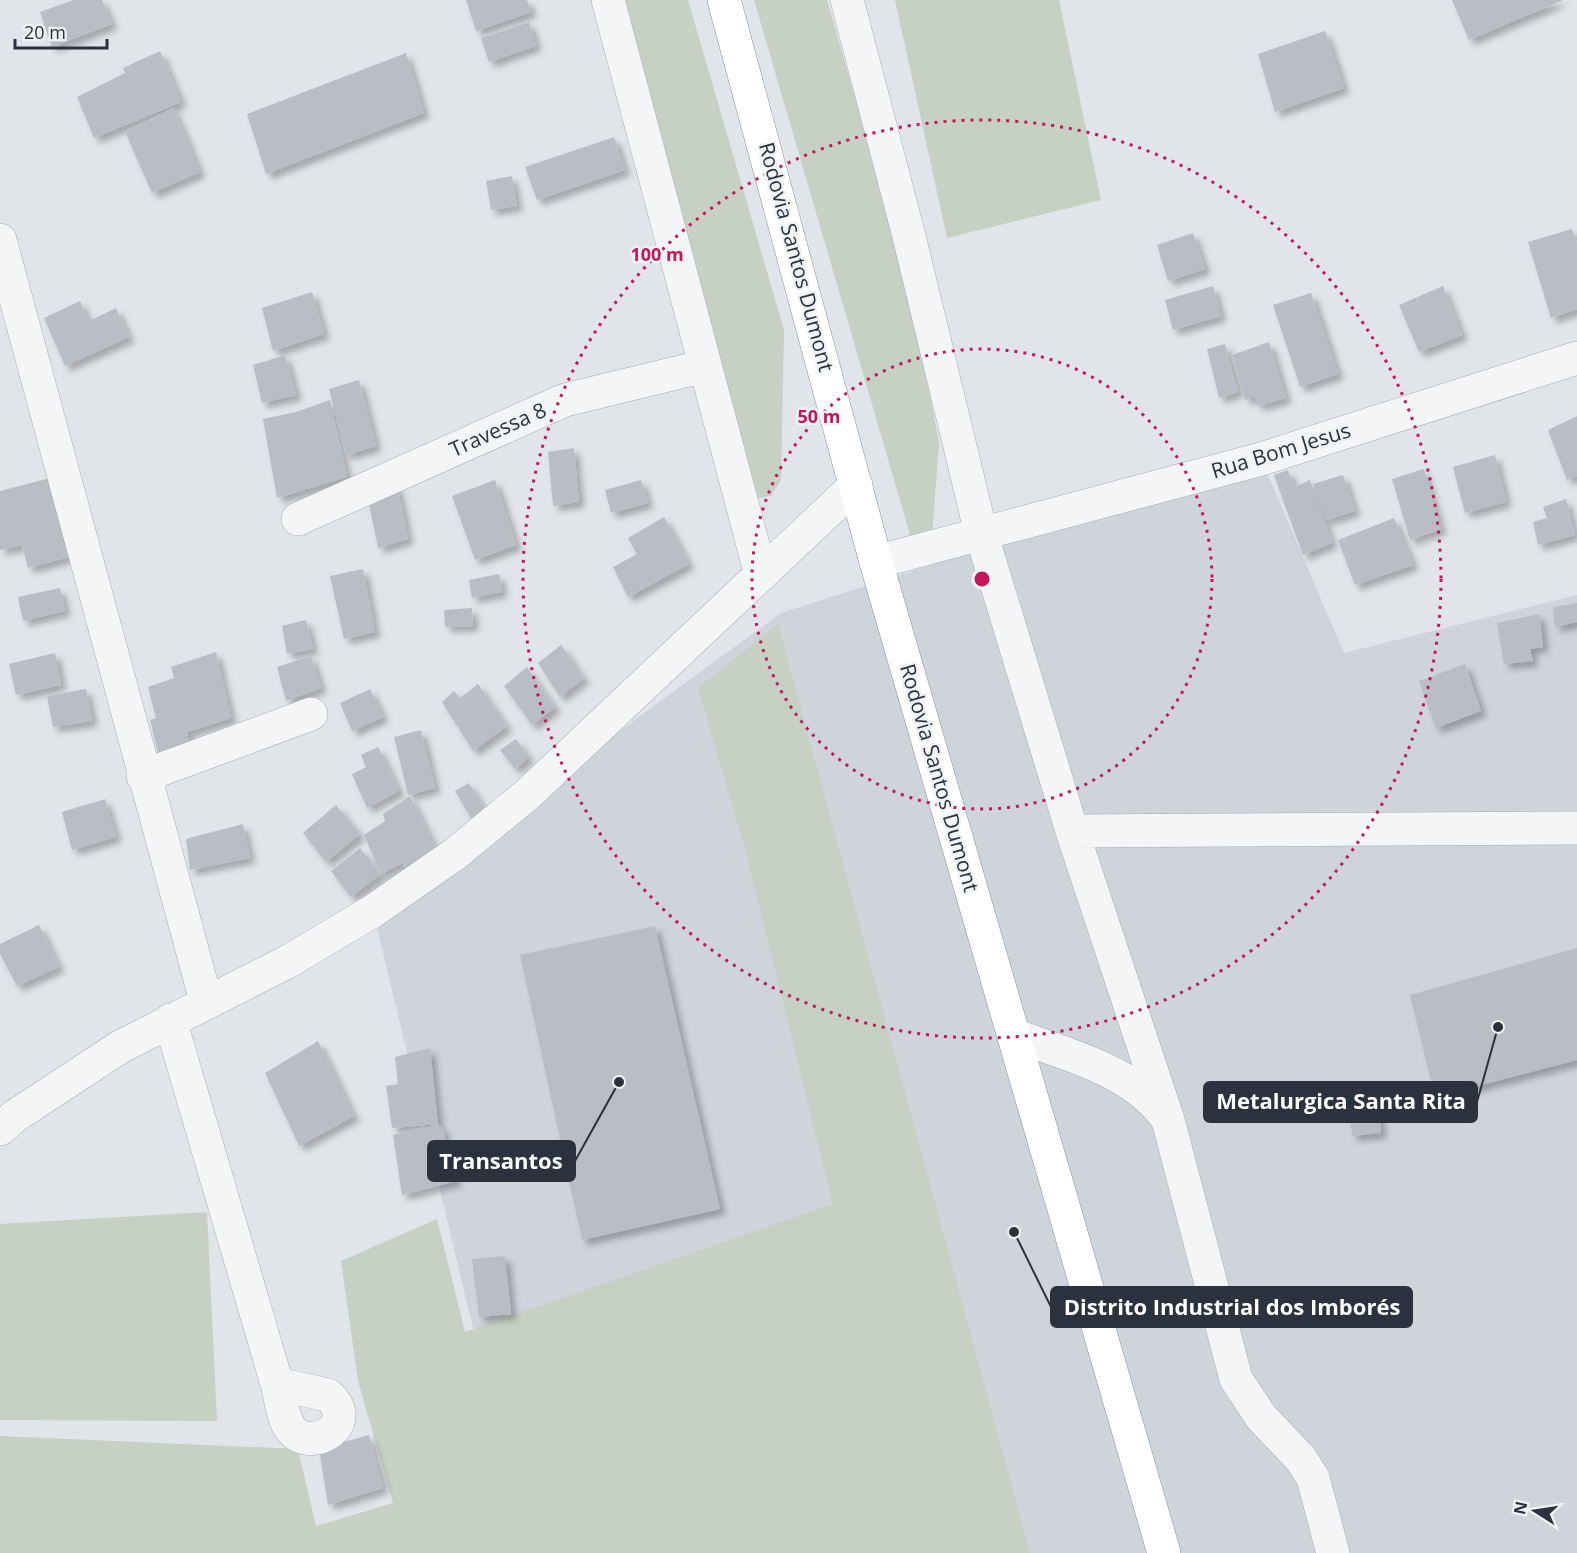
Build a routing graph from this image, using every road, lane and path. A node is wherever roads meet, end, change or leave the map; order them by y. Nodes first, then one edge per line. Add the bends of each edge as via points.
1 (608, 0) edge
2 (724, 0) edge
3 (847, 0) edge
4 (0, 240) edge
5 (1577, 358) edge
6 (705, 366) junction
7 (856, 485) junction
8 (298, 519) dead end
9 (981, 533) junction
10 (876, 562) junction
11 (761, 575) junction
12 (311, 714) dead end
13 (143, 776) junction
14 (1577, 828) edge
15 (1072, 831) junction
16 (206, 1001) junction
17 (170, 1020) junction
18 (1014, 1035) junction
19 (1168, 1120) junction
20 (0, 1129) edge
21 (278, 1384) dead end
22 (1164, 1553) edge
23 (1333, 1553) edge

1 - 6 street
2 - 7 highway, Rodovia Santos Dumont
3 - 9 street
4 - 13 street
5 - 9 street, Rua Bom Jesus via 1261,459
6 - 8 street, Travessa 8 via 565,400
6 - 11 street
7 - 10 highway, Rodovia Santos Dumont
7 - 11 street
9 - 10 street, Rua Bom Jesus
9 - 15 street
10 - 18 highway, Rodovia Santos Dumont
11 - 16 street via 529,793 455,854 373,911 289,961
12 - 13 street
13 - 16 street
14 - 15 street
15 - 19 street
16 - 17 street
17 - 20 street via 120,1047
17 - 21 street
18 - 19 street via 1114,1074 1157,1104
18 - 22 highway, Rodovia Santos Dumont
19 - 23 street via 1236,1379 1261,1417 1295,1451 1312,1478

